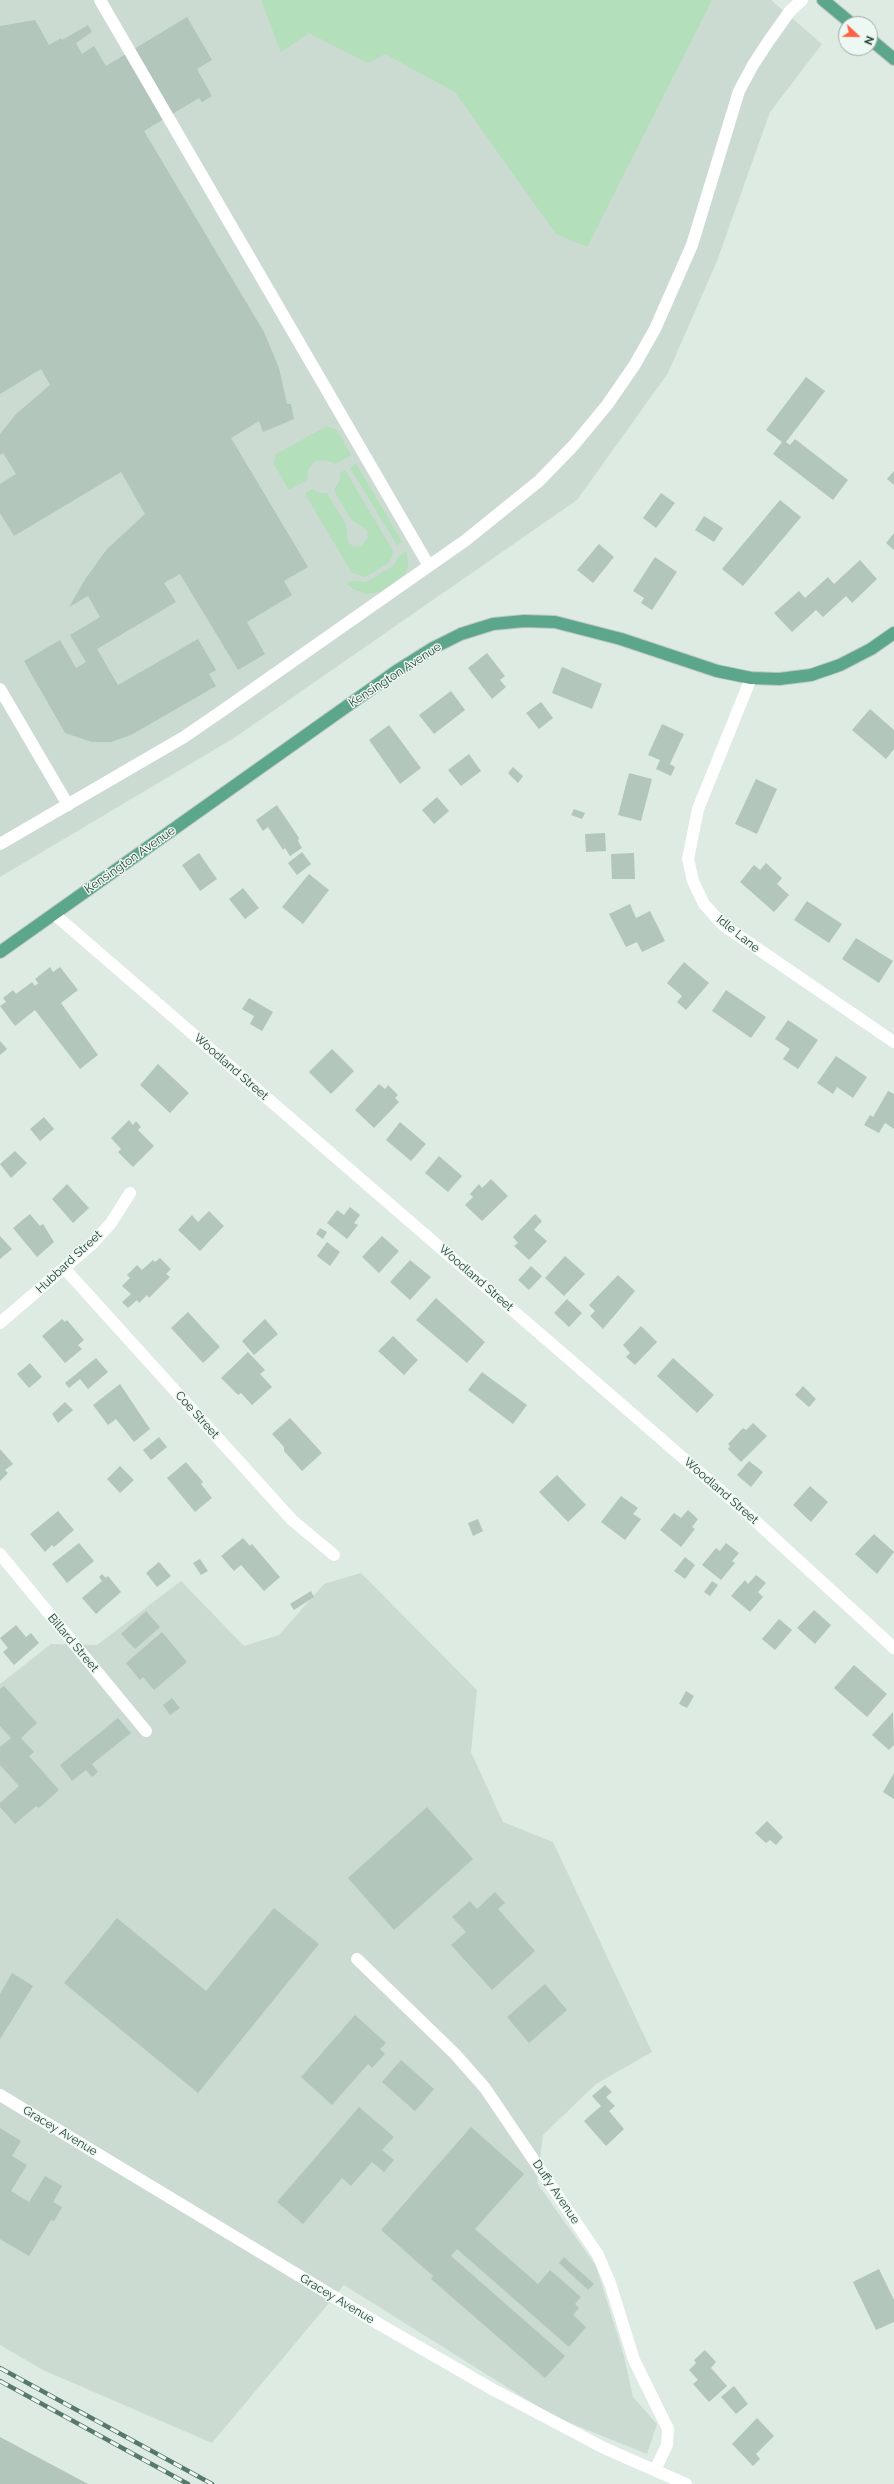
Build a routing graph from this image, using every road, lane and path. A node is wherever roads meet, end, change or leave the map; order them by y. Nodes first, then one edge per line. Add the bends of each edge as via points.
1 (100, 0) edge
2 (802, 0) edge
3 (823, 0) edge
4 (842, 16) edge
5 (878, 46) edge
6 (894, 59) edge
7 (429, 566) junction
8 (894, 633) edge
9 (751, 678) junction
10 (0, 689) edge
11 (68, 805) junction
12 (0, 844) edge
13 (54, 914) junction
14 (0, 952) edge
15 (894, 1042) edge
16 (130, 1193) dead end
17 (65, 1269) junction
18 (0, 1323) edge
19 (0, 1554) edge
20 (334, 1555) dead end
21 (894, 1648) edge
22 (146, 1731) dead end
23 (357, 1959) dead end
24 (0, 2095) edge
25 (655, 2470) junction
26 (686, 2484) edge

1 - 7 street
2 - 7 street via 790,11 764,48 739,91 692,245 674,289 634,366 607,405 539,481 505,511
3 - 4 main road
5 - 6 main road
7 - 11 street via 207,721
8 - 9 main road, Kensington Avenue via 846,662 811,674 779,679
9 - 13 main road, Kensington Avenue via 717,672 621,639 555,622 493,624 461,634 432,648 398,670
9 - 15 street, Idle Lane via 698,809 688,859 693,881 704,904 723,925
10 - 11 street
11 - 12 street
13 - 14 main road, Kensington Avenue
13 - 21 street, Woodland Street via 750,1516
16 - 17 street, Hubbard Street via 111,1223
17 - 18 street, Hubbard Street
17 - 20 street, Coe Street via 292,1520
19 - 22 street, Billard Street
23 - 25 street, Duffy Avenue via 456,2054 485,2088 598,2255 610,2283 634,2360 668,2429 667,2445
24 - 25 street, Gracey Avenue via 392,2332 555,2423
25 - 26 street, Gracey Avenue

